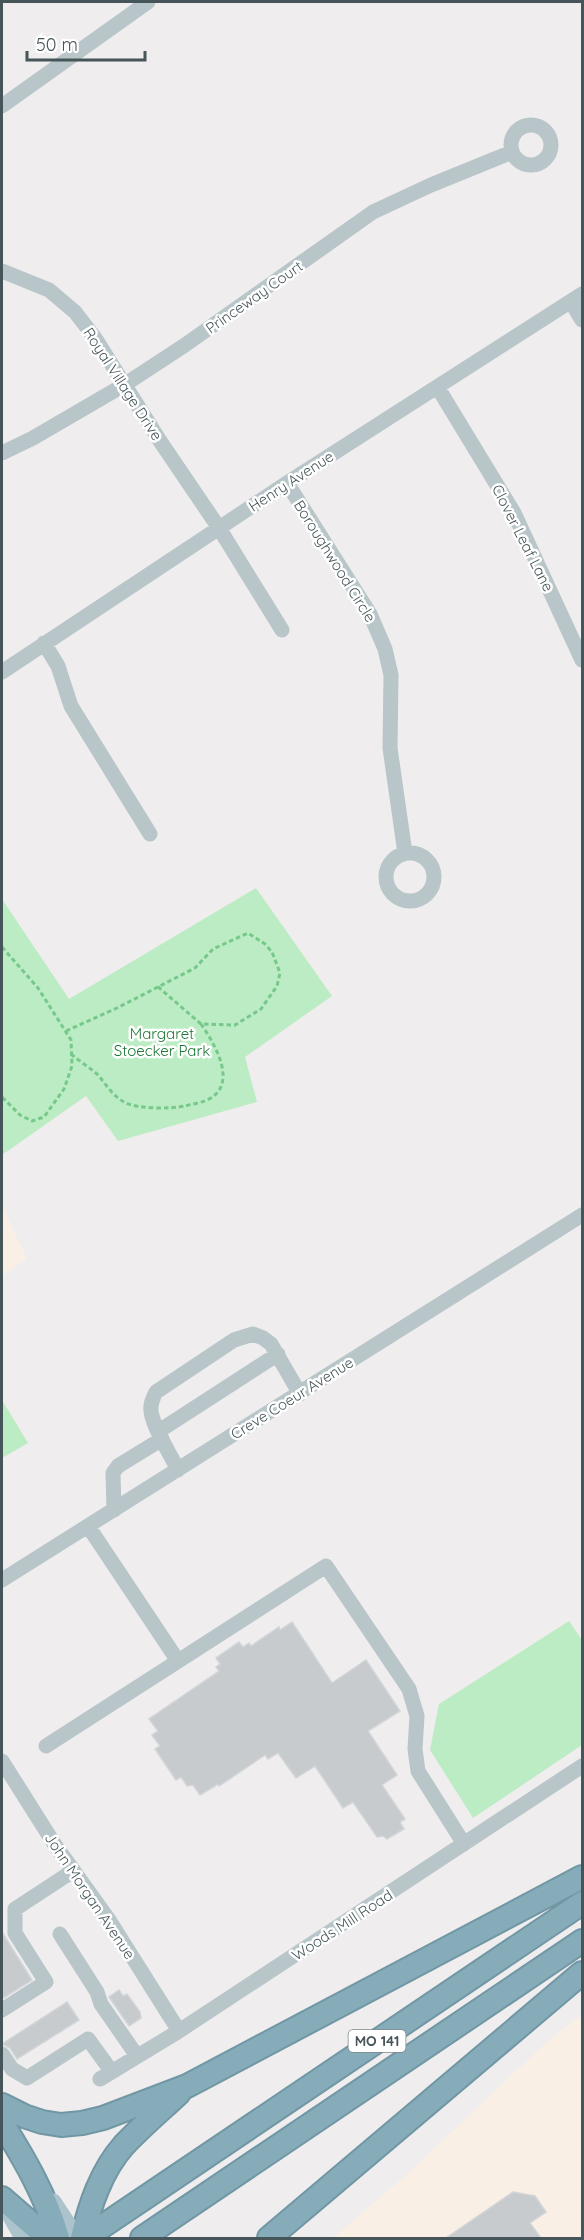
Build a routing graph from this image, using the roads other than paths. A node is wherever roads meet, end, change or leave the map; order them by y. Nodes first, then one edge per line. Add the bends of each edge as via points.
1 (148, 2) edge
2 (2, 106) edge
3 (512, 152) dead end
4 (2, 271) edge
5 (577, 298) edge
6 (582, 320) edge
7 (124, 385) junction
8 (438, 388) junction
9 (2, 453) edge
10 (287, 483) junction
11 (219, 528) junction
12 (282, 630) dead end
13 (44, 643) junction
14 (582, 660) edge
15 (2, 672) edge
16 (150, 834) dead end
17 (405, 853) dead end
18 (582, 1215) edge
19 (278, 1354) junction
20 (300, 1394) junction
21 (160, 1435) junction
22 (178, 1470) junction
23 (114, 1510) junction
24 (88, 1526) junction
25 (2, 1581) edge
26 (178, 1661) junction
27 (46, 1746) dead end
28 (2, 1761) edge
29 (582, 1766) edge
30 (464, 1845) junction
31 (74, 1871) junction
32 (582, 1877) edge
33 (582, 1903) edge
34 (60, 1934) dead end
35 (582, 1941) edge
36 (582, 1972) edge
37 (2, 2010) edge
38 (179, 2031) junction
39 (2, 2054) edge
40 (138, 2056) junction
41 (187, 2086) junction
42 (2, 2105) edge
43 (2, 2123) edge
44 (33, 2173) junction
45 (3, 2200) edge
46 (25, 2238) edge
47 (48, 2238) edge
48 (58, 2238) edge
49 (75, 2238) edge
50 (84, 2238) edge
51 (142, 2238) edge
52 (269, 2238) edge

1 - 2 street
3 - 7 street, Princeway Court via 373,212
4 - 7 street, Royal Village Drive via 49,290 75,312
5 - 6 street
5 - 8 street, Henry Avenue
7 - 9 street, Princeway Court
7 - 11 street, Royal Village Drive
8 - 10 street, Henry Avenue
8 - 14 street, Clover Leaf Lane via 514,513
10 - 11 street, Henry Avenue
10 - 17 street, Boroughwood Circle via 370,614 389,660 390,748
11 - 12 street, Royal Village Drive
11 - 13 street, Henry Avenue
13 - 15 street, Henry Avenue
13 - 16 street via 58,666 71,706
18 - 20 street, Creve Coeur Avenue
19 - 20 street
19 - 21 street
19 - 21 street via 271,1344 253,1334 234,1340 156,1392 151,1412
20 - 22 street, Creve Coeur Avenue
21 - 22 street
21 - 23 street via 113,1473
22 - 23 street, Creve Coeur Avenue
23 - 24 street, Creve Coeur Avenue
24 - 25 street, Creve Coeur Avenue
24 - 26 street
26 - 27 street
26 - 30 street via 326,1566 409,1689 417,1716 418,1771
28 - 31 street, John Morgan Avenue
29 - 30 street, Woods Mill Road
30 - 38 street, Woods Mill Road
31 - 37 street via 15,1909 15,1933 46,1982
31 - 38 street, John Morgan Avenue
32 - 41 highway
33 - 50 highway, MO 141
34 - 40 street via 101,2004
35 - 51 highway, MO 141
36 - 52 highway
38 - 40 street, Woods Mill Road
39 - 40 street, Woods Mill Road via 12,2069 27,2078 88,2039 106,2075
41 - 42 highway via 82,2123 42,2122
41 - 50 highway via 113,2160 88,2213
43 - 44 highway
44 - 48 highway
44 - 49 main road
45 - 46 main road
45 - 47 highway

